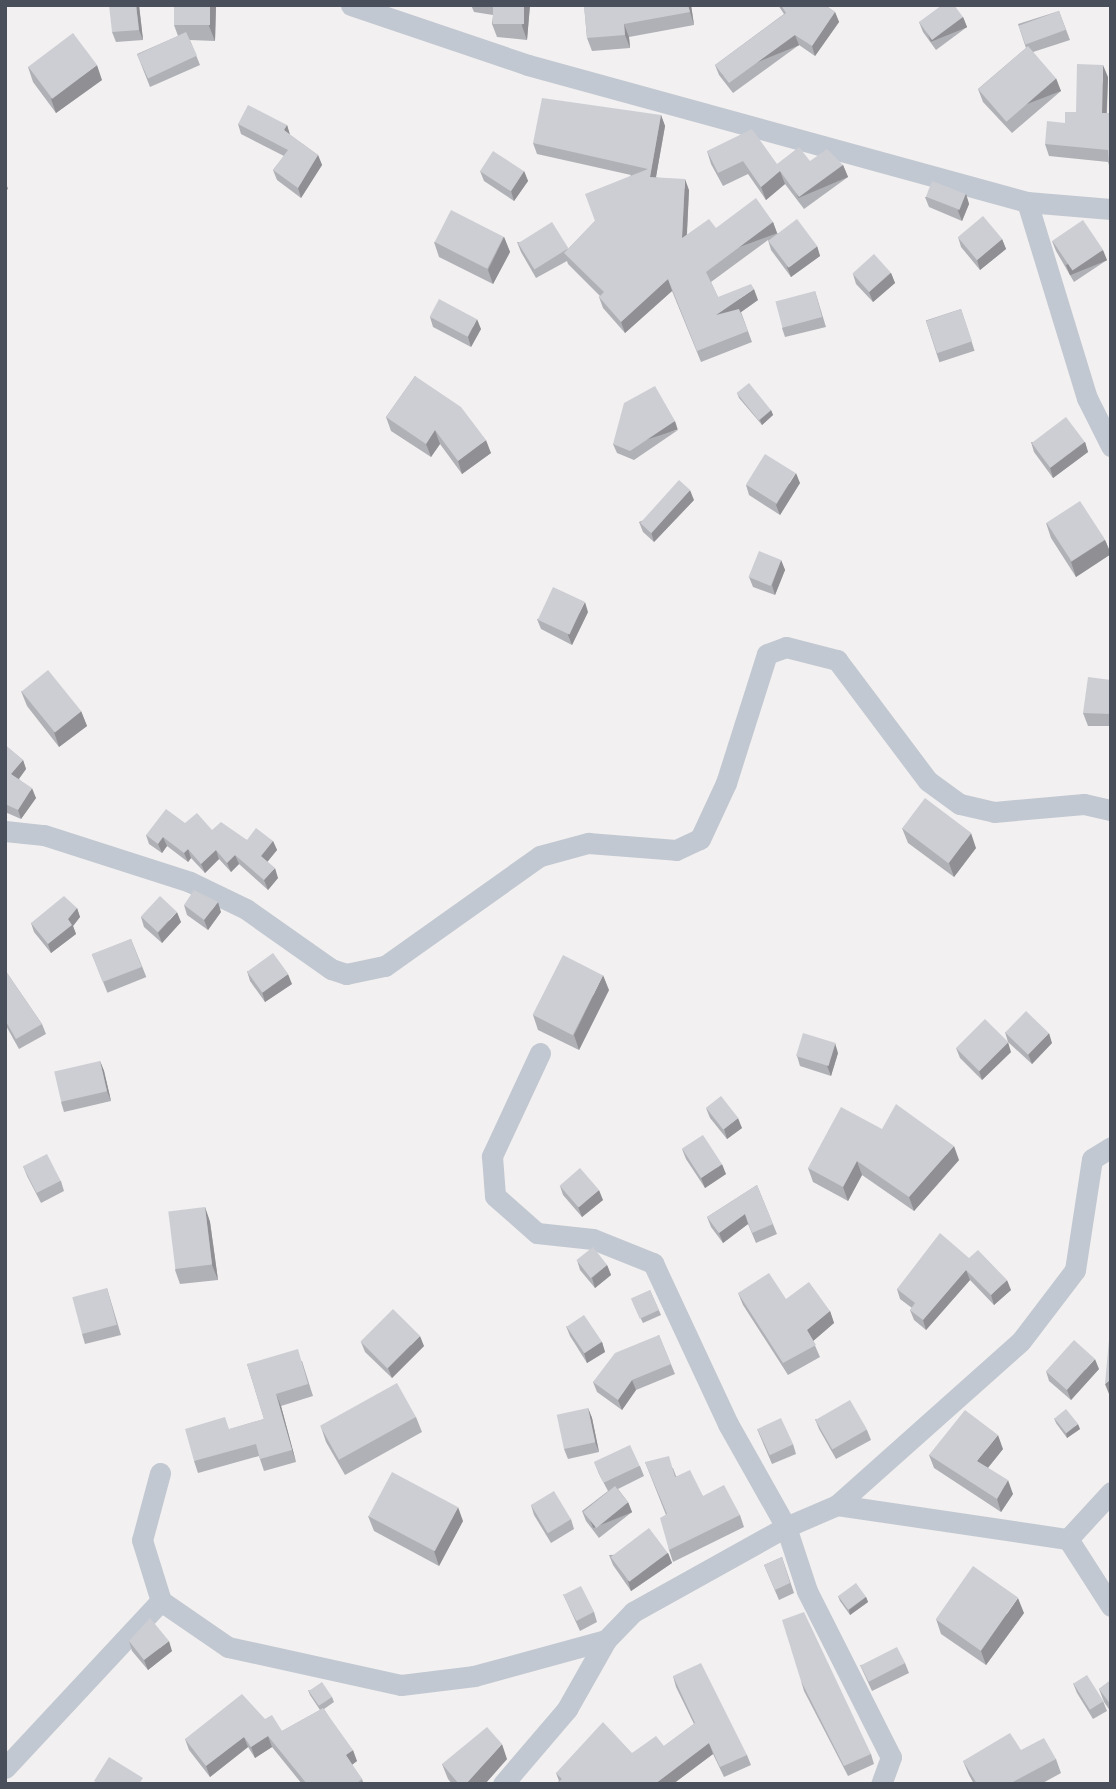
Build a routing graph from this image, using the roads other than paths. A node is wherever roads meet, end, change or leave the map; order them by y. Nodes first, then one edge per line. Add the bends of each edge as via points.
1 (351, 5) edge
2 (1027, 202) junction
3 (1111, 209) edge
4 (1111, 446) edge
5 (1111, 810) edge
6 (5, 831) edge
7 (540, 1053) dead end
8 (1111, 1147) edge
9 (160, 1473) dead end
10 (1111, 1492) edge
11 (837, 1505) junction
12 (786, 1527) junction
13 (1068, 1539) junction
14 (161, 1601) junction
15 (1111, 1606) edge
16 (606, 1640) junction
17 (5, 1768) edge
18 (503, 1784) edge
19 (881, 1784) edge

1 - 2 street via 528,65
2 - 3 street
2 - 4 street via 1087,398
5 - 6 street via 1084,803 994,812 960,804 928,781 837,660 786,646 767,654 726,783 700,839 676,850 588,843 540,856 385,966 346,974 331,969 246,909 190,882 44,835
7 - 12 street via 492,1156 495,1196 537,1233 593,1238 653,1263 728,1424
8 - 11 street via 1092,1159 1074,1270 1021,1340
9 - 14 street via 142,1540
10 - 13 street
11 - 12 street
11 - 13 street
12 - 16 street via 633,1612
12 - 19 street via 807,1591 891,1757
13 - 15 street
14 - 16 street via 228,1647 401,1685 474,1676
14 - 17 street
16 - 18 street via 568,1709

